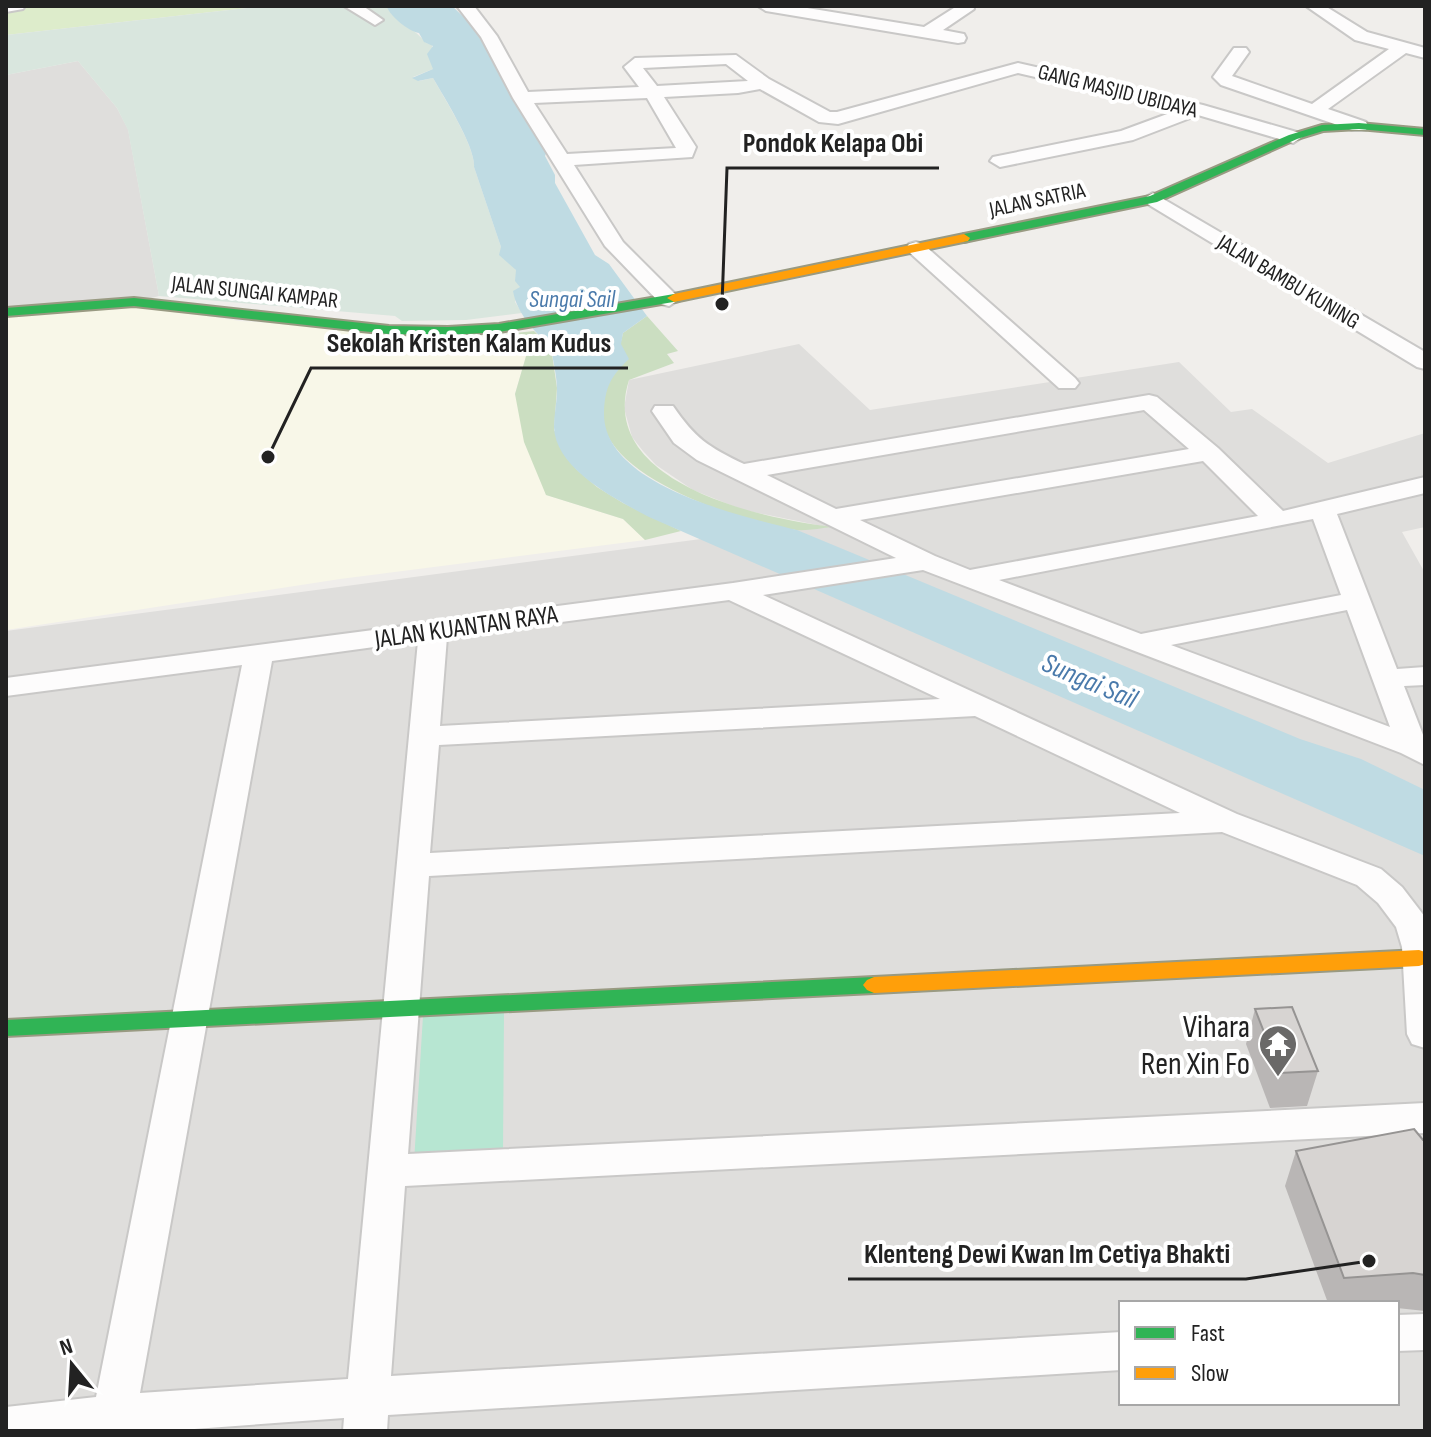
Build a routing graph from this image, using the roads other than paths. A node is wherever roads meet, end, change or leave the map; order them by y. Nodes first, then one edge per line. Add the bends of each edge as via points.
1 (17, 6) edge
2 (352, 6) edge
3 (465, 6) edge
4 (766, 6) edge
5 (965, 6) edge
6 (1314, 6) edge
7 (6, 7) edge
8 (788, 8) edge
9 (375, 20) dead end
10 (927, 33) junction
11 (958, 38) dead end
12 (1402, 48) junction
13 (1240, 52) dead end
14 (1425, 53) edge
15 (763, 83) junction
16 (653, 93) junction
17 (522, 98) junction
18 (1197, 109) junction
19 (1315, 111) junction
20 (1359, 126) junction
21 (1425, 132) edge
22 (1293, 137) junction
23 (562, 160) junction
24 (1000, 161) dead end
25 (1153, 199) junction
26 (916, 248) junction
27 (659, 301) junction
28 (6, 312) edge
29 (1425, 362) edge
30 (1067, 383) dead end
31 (664, 411) dead end
32 (1209, 453) junction
33 (740, 472) junction
34 (1425, 485) edge
35 (1323, 510) junction
36 (833, 517) junction
37 (1277, 520) junction
38 (916, 563) junction
39 (969, 578) junction
40 (733, 591) junction
41 (1357, 600) junction
42 (433, 630) junction
43 (1138, 643) junction
44 (259, 653) junction
45 (1425, 676) edge
46 (1387, 678) junction
47 (6, 687) edge
48 (979, 707) junction
49 (424, 736) junction
50 (1418, 750) edge
51 (1226, 822) junction
52 (414, 865) junction
53 (1419, 958) junction
54 (402, 1008) junction
55 (192, 1019) junction
56 (6, 1028) edge
57 (1425, 1034) edge
58 (1425, 1118) edge
59 (389, 1171) junction
60 (1425, 1332) edge
61 (1399, 1333) edge
62 (1119, 1351) edge
63 (368, 1414) edge
64 (112, 1423) edge
65 (6, 1427) edge

1 - 7 street
2 - 9 street
3 - 17 street via 489,36
4 - 8 street
5 - 10 street
6 - 12 street via 1361,36
8 - 10 street
10 - 11 street
12 - 14 street
12 - 19 street
13 - 19 street via 1222,77 1227,81
15 - 16 street
15 - 16 street, GANG MASJID UBIDAYA via 730,59 634,64
15 - 18 street, GANG MASJID UBIDAYA via 832,119 1018,68
16 - 17 street
16 - 23 street via 685,153
17 - 23 street
18 - 22 street, GANG MASJID UBIDAYA
18 - 24 street via 1126,136
19 - 20 street
20 - 21 street, JALAN SATRIA
20 - 22 street, JALAN SATRIA via 1322,128
22 - 25 street, JALAN SATRIA
23 - 27 street via 615,246
25 - 26 street, JALAN SATRIA
25 - 29 street, JALAN BAMBU KUNING
26 - 27 street, JALAN SATRIA
26 - 30 street
27 - 28 street, JALAN SUNGAI KAMPAR via 499,328 448,331 389,330 134,302
31 - 33 street via 683,438
32 - 33 street via 1155,404 1145,402
32 - 36 street
32 - 37 street
33 - 36 street
34 - 35 street
35 - 37 street
35 - 41 street
36 - 38 street
37 - 39 street
38 - 39 street
38 - 40 street, JALAN KUANTAN RAYA
39 - 43 street
40 - 42 street, JALAN KUANTAN RAYA
40 - 48 street
41 - 43 street
41 - 46 street
42 - 44 street, JALAN KUANTAN RAYA
42 - 49 street
43 - 50 street
44 - 47 street, JALAN KUANTAN RAYA
44 - 55 street
45 - 46 street
46 - 50 street
48 - 49 street
48 - 51 street
49 - 52 street
51 - 52 street
51 - 53 street via 1369,877 1412,924
52 - 54 street
53 - 54 street
53 - 57 street
54 - 55 street
54 - 59 street
55 - 56 street
55 - 64 street
58 - 59 street
59 - 63 street
60 - 61 street
62 - 63 street
63 - 64 street
64 - 65 street

